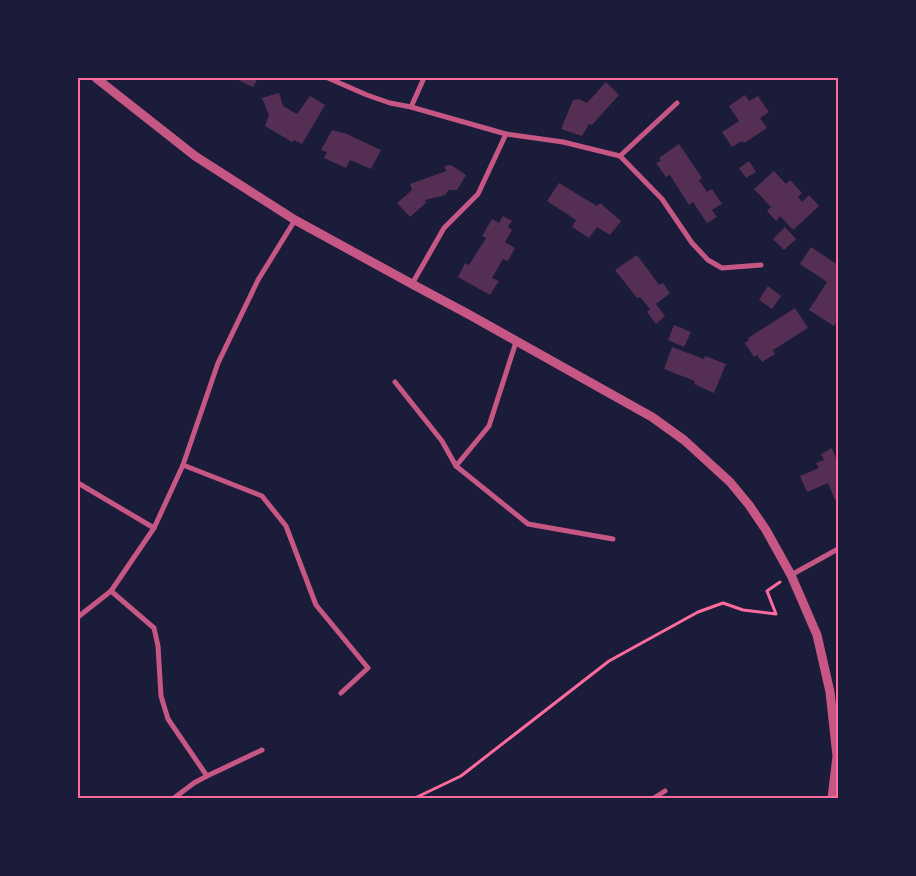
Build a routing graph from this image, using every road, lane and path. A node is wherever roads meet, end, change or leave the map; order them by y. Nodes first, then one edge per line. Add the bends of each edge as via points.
1 (96, 78) edge
2 (328, 78) edge
3 (424, 78) edge
4 (677, 103) dead end
5 (410, 106) junction
6 (506, 134) junction
7 (620, 156) junction
8 (295, 220) junction
9 (760, 265) dead end
10 (412, 284) junction
11 (516, 342) junction
12 (395, 382) dead end
13 (183, 465) junction
14 (456, 466) junction
15 (78, 484) edge
16 (154, 528) junction
17 (613, 539) dead end
18 (838, 549) edge
19 (791, 575) junction
20 (110, 591) junction
21 (78, 617) edge
22 (341, 693) dead end
23 (262, 750) dead end
24 (207, 776) junction
25 (665, 791) dead end
26 (174, 798) edge
27 (415, 798) edge
28 (654, 798) edge
29 (832, 798) edge

1 - 8 street via 195,156
2 - 5 street via 390,103
3 - 5 street
4 - 7 street
5 - 6 street
6 - 7 street via 563,142
6 - 10 street via 478,194 444,228
7 - 9 street via 662,199 692,243 708,260 722,268
8 - 10 street
8 - 13 street via 258,280 218,363
10 - 11 street
11 - 14 street via 489,426
11 - 19 street via 652,417 684,440 730,482 749,505
12 - 14 street via 442,441
13 - 16 street
13 - 22 street via 262,496 286,526 316,605 368,668
14 - 17 street via 528,524
15 - 16 street
16 - 20 street
18 - 19 street
19 - 27 path via 767,591 776,614 743,610 723,603 698,612 609,662 461,776
19 - 29 street via 817,635 830,692 837,756
20 - 21 street
20 - 24 street via 154,628 161,696 168,719
23 - 24 street
24 - 26 street
25 - 28 street

